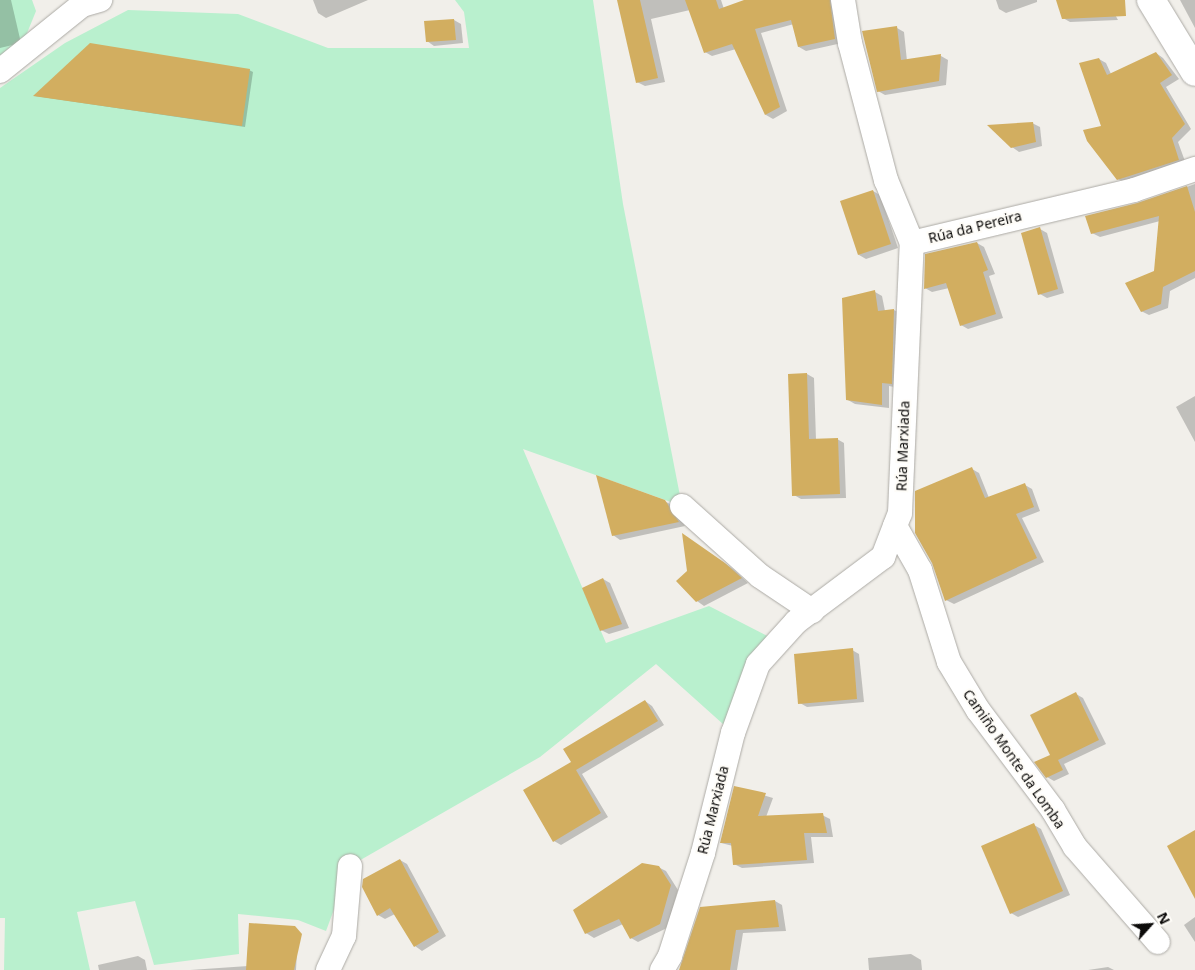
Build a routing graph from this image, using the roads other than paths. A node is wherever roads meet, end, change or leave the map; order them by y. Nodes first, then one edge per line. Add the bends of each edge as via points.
1 (100, 0) edge
2 (843, 0) edge
3 (1151, 0) edge
4 (0, 71) edge
5 (1195, 72) edge
6 (1195, 169) edge
7 (912, 243) junction
8 (682, 506) dead end
9 (895, 526) junction
10 (812, 611) junction
11 (350, 866) dead end
12 (1158, 942) dead end
13 (328, 970) edge
14 (662, 970) edge

1 - 4 street via 82,5
2 - 7 street, Rúa da Pereira via 850,43 886,180
3 - 5 main road
6 - 7 street, Rúa da Pereira via 1134,190
7 - 9 street, Rúa Marxiada via 900,513
8 - 10 street via 760,576
9 - 10 street, Rúa Marxiada via 883,557
9 - 12 street, Camiño Monte da Lomba via 920,570 949,662 978,710 1054,810 1075,848
10 - 14 street, Rúa Marxiada via 796,622 758,664 733,733 702,853 670,956
11 - 13 street via 344,936

